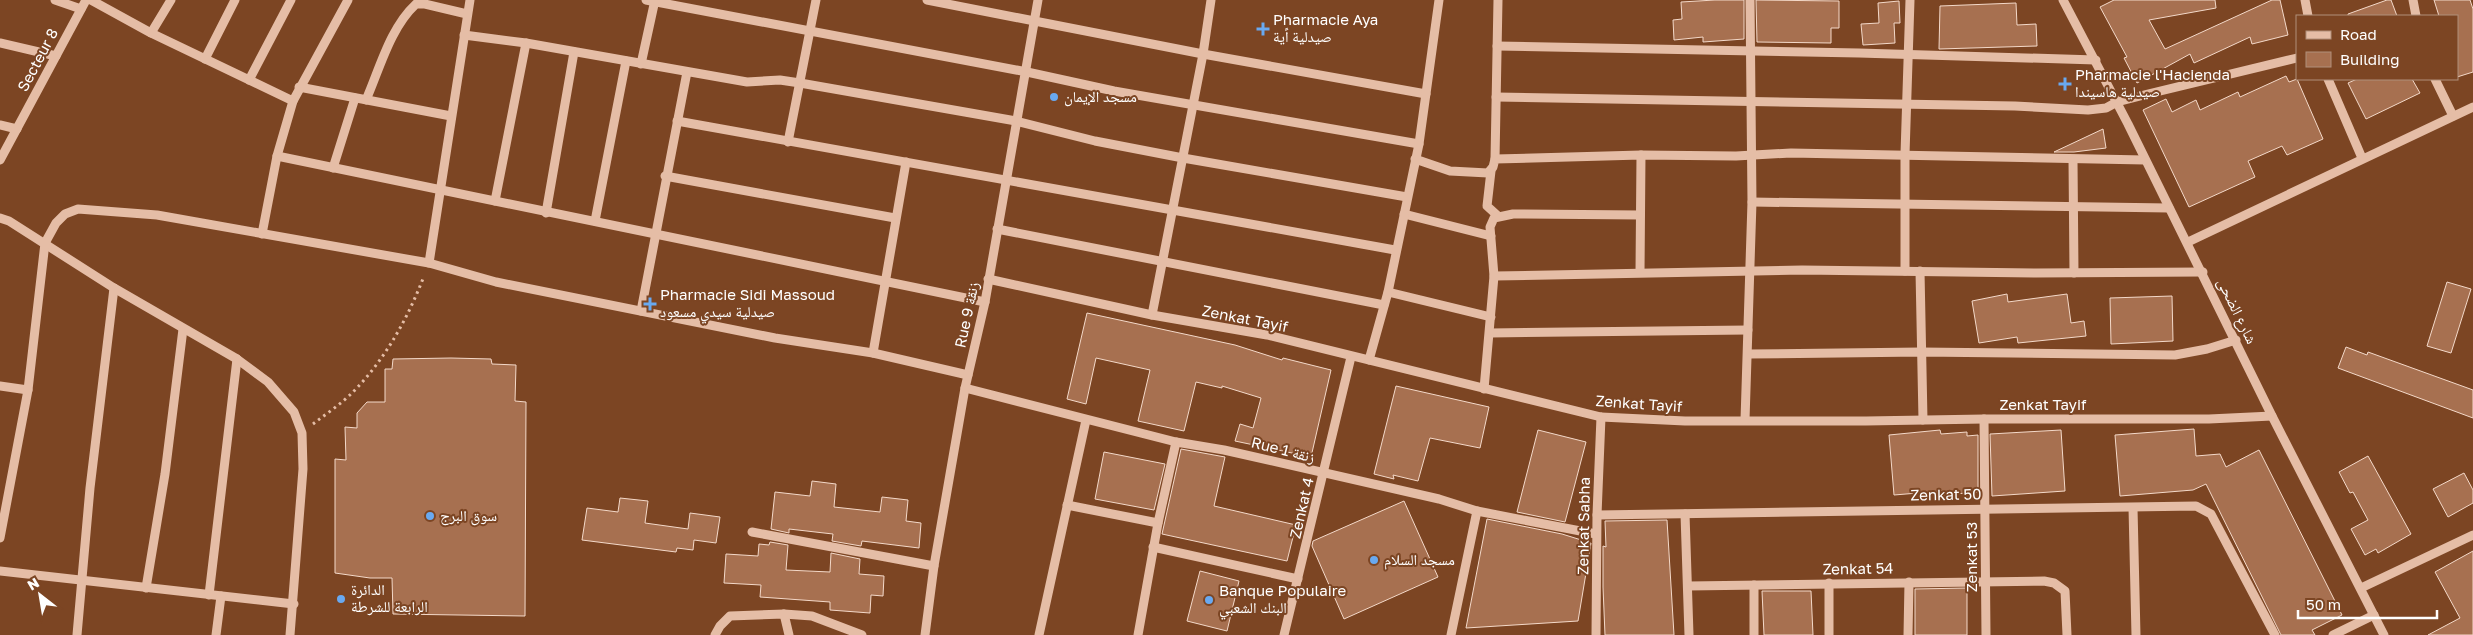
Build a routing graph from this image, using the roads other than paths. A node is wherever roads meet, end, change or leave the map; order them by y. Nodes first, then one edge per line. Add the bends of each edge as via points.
1 (55, 0) edge
2 (86, 0) edge
3 (91, 0) edge
4 (171, 0) edge
5 (235, 0) edge
6 (291, 0) edge
7 (348, 0) edge
8 (470, 0) edge
9 (816, 0) edge
10 (927, 0) edge
11 (1038, 0) edge
12 (1211, 0) edge
13 (1439, 0) edge
14 (1498, 0) edge
15 (1750, 0) edge
16 (1910, 0) edge
17 (2062, 0) edge
18 (2305, 0) edge
19 (2413, 0) edge
20 (652, 1) edge
21 (414, 2) edge
22 (81, 9) junction
23 (468, 14) junction
24 (2308, 15) edge
25 (2416, 15) edge
26 (1034, 21) junction
27 (810, 31) junction
28 (151, 33) junction
29 (464, 35) junction
30 (0, 43) edge
31 (526, 43) junction
32 (1497, 46) junction
33 (574, 52) junction
34 (1752, 52) junction
35 (1203, 54) junction
36 (1907, 54) junction
37 (56, 56) junction
38 (2296, 58) edge
39 (205, 59) junction
40 (2096, 60) junction
41 (626, 61) junction
42 (641, 64) junction
43 (687, 72) junction
44 (1027, 72) junction
45 (250, 80) junction
46 (2328, 80) edge
47 (2435, 80) edge
48 (800, 83) junction
49 (299, 87) junction
50 (1426, 94) junction
51 (1496, 97) junction
52 (355, 98) junction
53 (366, 100) junction
54 (293, 101) junction
55 (1752, 102) junction
56 (2117, 102) junction
57 (1192, 105) junction
58 (1907, 105) junction
59 (2473, 107) edge
60 (451, 116) junction
61 (2453, 116) junction
62 (677, 120) junction
63 (1016, 121) junction
64 (0, 125) edge
65 (17, 130) junction
66 (788, 142) junction
67 (1419, 144) junction
68 (1752, 154) junction
69 (1905, 154) junction
70 (1641, 155) junction
71 (277, 156) junction
72 (1183, 158) junction
73 (2362, 158) junction
74 (1415, 159) junction
75 (1495, 159) junction
76 (0, 160) edge
77 (2073, 160) junction
78 (2145, 160) junction
79 (906, 162) junction
80 (333, 168) junction
81 (1491, 171) junction
82 (665, 176) junction
83 (1006, 180) junction
84 (440, 190) junction
85 (1407, 197) junction
86 (495, 201) junction
87 (1752, 202) junction
88 (1905, 205) junction
89 (2074, 207) junction
90 (2169, 208) junction
91 (1172, 211) junction
92 (546, 213) junction
93 (1404, 214) junction
94 (1640, 215) junction
95 (1498, 216) junction
96 (0, 218) edge
97 (895, 218) junction
98 (595, 221) junction
99 (997, 229) junction
100 (654, 233) junction
101 (262, 234) junction
102 (1491, 236) junction
103 (2188, 242) junction
104 (45, 243) junction
105 (1395, 250) junction
106 (1164, 261) junction
107 (429, 263) junction
108 (1905, 271) junction
109 (1920, 271) junction
110 (1640, 272) junction
111 (1749, 272) junction
112 (2203, 272) junction
113 (2074, 273) junction
114 (1494, 276) junction
115 (988, 279) junction
116 (886, 283) junction
117 (114, 288) junction
118 (1388, 292) junction
119 (985, 302) junction
120 (1384, 305) junction
121 (641, 311) junction
122 (1152, 315) junction
123 (1491, 317) junction
124 (183, 329) junction
125 (1748, 330) junction
126 (1490, 333) junction
127 (2236, 340) junction
128 (1921, 352) junction
129 (872, 353) junction
130 (1748, 354) junction
131 (1351, 357) junction
132 (237, 359) junction
133 (1369, 360) junction
134 (968, 375) junction
135 (0, 386) edge
136 (965, 388) junction
137 (28, 390) junction
138 (1484, 390) junction
139 (2272, 416) junction
140 (1601, 417) junction
141 (1984, 419) junction
142 (1086, 420) junction
143 (1745, 420) junction
144 (1923, 420) junction
145 (1176, 442) junction
146 (1324, 474) junction
147 (1067, 505) junction
148 (1986, 508) junction
149 (2133, 508) junction
150 (1477, 510) junction
151 (1685, 514) junction
152 (1597, 515) junction
153 (1158, 523) junction
154 (752, 532) dead end
155 (1596, 534) junction
156 (2473, 535) edge
157 (0, 538) edge
158 (1153, 547) junction
159 (934, 566) junction
160 (0, 571) edge
161 (1298, 579) junction
162 (1987, 581) junction
163 (82, 582) junction
164 (1909, 582) junction
165 (1829, 583) junction
166 (1754, 584) junction
167 (1688, 586) junction
168 (146, 588) junction
169 (2361, 588) junction
170 (209, 595) junction
171 (221, 596) junction
172 (294, 604) junction
173 (784, 614) junction
174 (2374, 615) junction
175 (77, 635) edge
176 (216, 635) edge
177 (290, 635) edge
178 (715, 635) edge
179 (789, 635) edge
180 (862, 635) edge
181 (925, 635) edge
182 (1039, 635) edge
183 (1138, 635) edge
184 (1284, 635) edge
185 (1451, 635) edge
186 (1596, 635) edge
187 (1689, 635) edge
188 (1754, 635) edge
189 (1829, 635) edge
190 (1908, 635) edge
191 (1986, 635) edge
192 (2067, 635) edge
193 (2136, 635) edge
194 (2275, 635) edge
195 (2333, 635) edge
196 (2384, 635) edge

1 - 22 street
2 - 22 street, Secteur 8
3 - 28 street
4 - 28 street
5 - 39 street
6 - 45 street
7 - 49 street
8 - 23 street
9 - 27 street
10 - 26 street
11 - 26 street, Rue 9 زنقة
12 - 35 street
13 - 50 street
14 - 32 street
15 - 34 street
16 - 36 street
17 - 40 street, شارع الضحى
18 - 24 street
19 - 25 street
20 - 27 street
20 - 42 street
21 - 23 street
21 - 53 street via 390,42
22 - 37 street, Secteur 8
23 - 29 street
26 - 35 street
26 - 44 street, Rue 9 زنقة
27 - 44 street
27 - 48 street
28 - 39 street
29 - 31 street
29 - 60 street
30 - 37 street
31 - 33 street
31 - 86 street
32 - 34 street
32 - 51 street
33 - 41 street
33 - 92 street
34 - 36 street
34 - 55 street
35 - 50 street
35 - 57 street
36 - 40 street
36 - 58 street
37 - 65 street, Secteur 8
38 - 56 street
39 - 45 street
40 - 56 street, شارع الضحى
41 - 42 street
41 - 98 street
42 - 43 street
43 - 48 street via 755,83 780,80
43 - 62 street
44 - 57 street
44 - 63 street, Rue 9 زنقة
45 - 54 street
46 - 73 street
47 - 61 street
48 - 63 street
48 - 66 street
49 - 52 street
49 - 54 street
50 - 67 street
51 - 55 street
51 - 75 street
52 - 53 street
52 - 80 street
53 - 60 street
54 - 71 street
55 - 58 street
55 - 68 street
56 - 58 street via 2106,108 2088,110
56 - 78 street, شارع الضحى
57 - 67 street
57 - 72 street
58 - 69 street
59 - 61 street
60 - 84 street
61 - 73 street
62 - 66 street
62 - 82 street
63 - 72 street
63 - 83 street, Rue 9 زنقة
64 - 65 street
65 - 76 street, Secteur 8
66 - 79 street
67 - 74 street
68 - 69 street
68 - 70 street
68 - 87 street
69 - 77 street
69 - 88 street
70 - 75 street
70 - 94 street
71 - 80 street
71 - 101 street
72 - 85 street
72 - 91 street
73 - 103 street
74 - 81 street via 1450,171
74 - 85 street
75 - 81 street
77 - 78 street
77 - 89 street
78 - 90 street, شارع الضحى
79 - 83 street
79 - 97 street
80 - 84 street
81 - 95 street via 1487,206
82 - 97 street
82 - 100 street
83 - 91 street
83 - 99 street, Rue 9 زنقة
84 - 86 street
84 - 107 street
85 - 93 street
86 - 92 street
87 - 88 street
87 - 111 street
88 - 89 street
88 - 108 street
89 - 90 street
89 - 113 street
90 - 103 street, شارع الضحى
91 - 105 street
91 - 106 street
92 - 98 street
93 - 102 street
93 - 105 street
94 - 95 street via 1556,213
94 - 110 street
95 - 102 street via 1492,220
96 - 104 street
97 - 116 street
98 - 100 street
99 - 106 street
99 - 115 street, Rue 9 زنقة
100 - 116 street
100 - 121 street
101 - 104 street via 157,215 78,209 65,214 56,223
101 - 107 street
102 - 114 street
103 - 112 street, شارع الضحى
104 - 117 street
104 - 137 street
105 - 118 street
106 - 120 street
106 - 122 street
107 - 121 street via 496,282
108 - 109 street
108 - 111 street
109 - 113 street
109 - 128 street
110 - 111 street
110 - 114 street
111 - 125 street
112 - 113 street
112 - 127 street, شارع الضحى
114 - 123 street
115 - 119 street, Rue 9 زنقة
115 - 122 street, Zenkat Tayif
116 - 119 street
116 - 129 street
117 - 124 street
117 - 163 street
118 - 120 street
118 - 123 street
119 - 134 street, Rue 9 زنقة
120 - 133 street
121 - 129 street via 775,338
122 - 131 street, Zenkat Tayif via 1267,335
123 - 126 street
124 - 132 street
124 - 168 street via 165,474
125 - 126 street
125 - 130 street
126 - 138 street
127 - 128 street via 2174,355
127 - 139 street, شارع الضحى
128 - 130 street
128 - 144 street
129 - 134 street
130 - 143 street
131 - 133 street, Zenkat Tayif
131 - 146 street, Zenkat 4
132 - 170 street
132 - 172 street via 268,382 294,412 302,432 303,469
133 - 138 street, Zenkat Tayif
134 - 136 street, Rue 9 زنقة
135 - 137 street
136 - 142 street, Rue 1 زنقة
136 - 159 street, Rue 9 زنقة
137 - 157 street
138 - 140 street, Zenkat Tayif
139 - 141 street, Zenkat Tayif
139 - 169 street, شارع الضحى
140 - 143 street, Zenkat Tayif
140 - 152 street, Zenkat Sabha
141 - 144 street, Zenkat Tayif
141 - 148 street, Zenkat 53
142 - 145 street, Rue 1 زنقة
142 - 147 street
143 - 144 street, Zenkat Tayif
145 - 146 street, Rue 1 زنقة
145 - 153 street
146 - 150 street, Rue 1 زنقة
146 - 161 street, Zenkat 4
147 - 153 street
147 - 182 street
148 - 149 street, Zenkat 50
148 - 151 street, Zenkat 50
148 - 162 street, Zenkat 53
149 - 193 street
149 - 194 street, Zenkat 50 via 2182,505 2211,514
150 - 155 street, Rue 1 زنقة
150 - 185 street
151 - 152 street, Zenkat 50
151 - 167 street
152 - 155 street, Zenkat Sabha
153 - 158 street
154 - 159 street
155 - 186 street, Zenkat Sabha
156 - 169 street
158 - 161 street
158 - 183 street
159 - 181 street, Rue 9 زنقة
160 - 163 street
161 - 184 street, Zenkat 4
162 - 164 street, Zenkat 54
162 - 191 street, Zenkat 53
162 - 192 street, Zenkat 54 via 2054,583 2065,591
163 - 168 street
163 - 175 street
164 - 165 street, Zenkat 54
164 - 190 street
165 - 166 street, Zenkat 54
165 - 189 street
166 - 167 street, Zenkat 54
166 - 188 street
167 - 187 street
168 - 170 street
169 - 174 street, شارع الضحى
170 - 171 street
171 - 172 street
171 - 176 street
172 - 177 street
173 - 178 street via 730,616
173 - 179 street
173 - 180 street via 812,616
174 - 195 street
174 - 196 street, شارع الضحى

